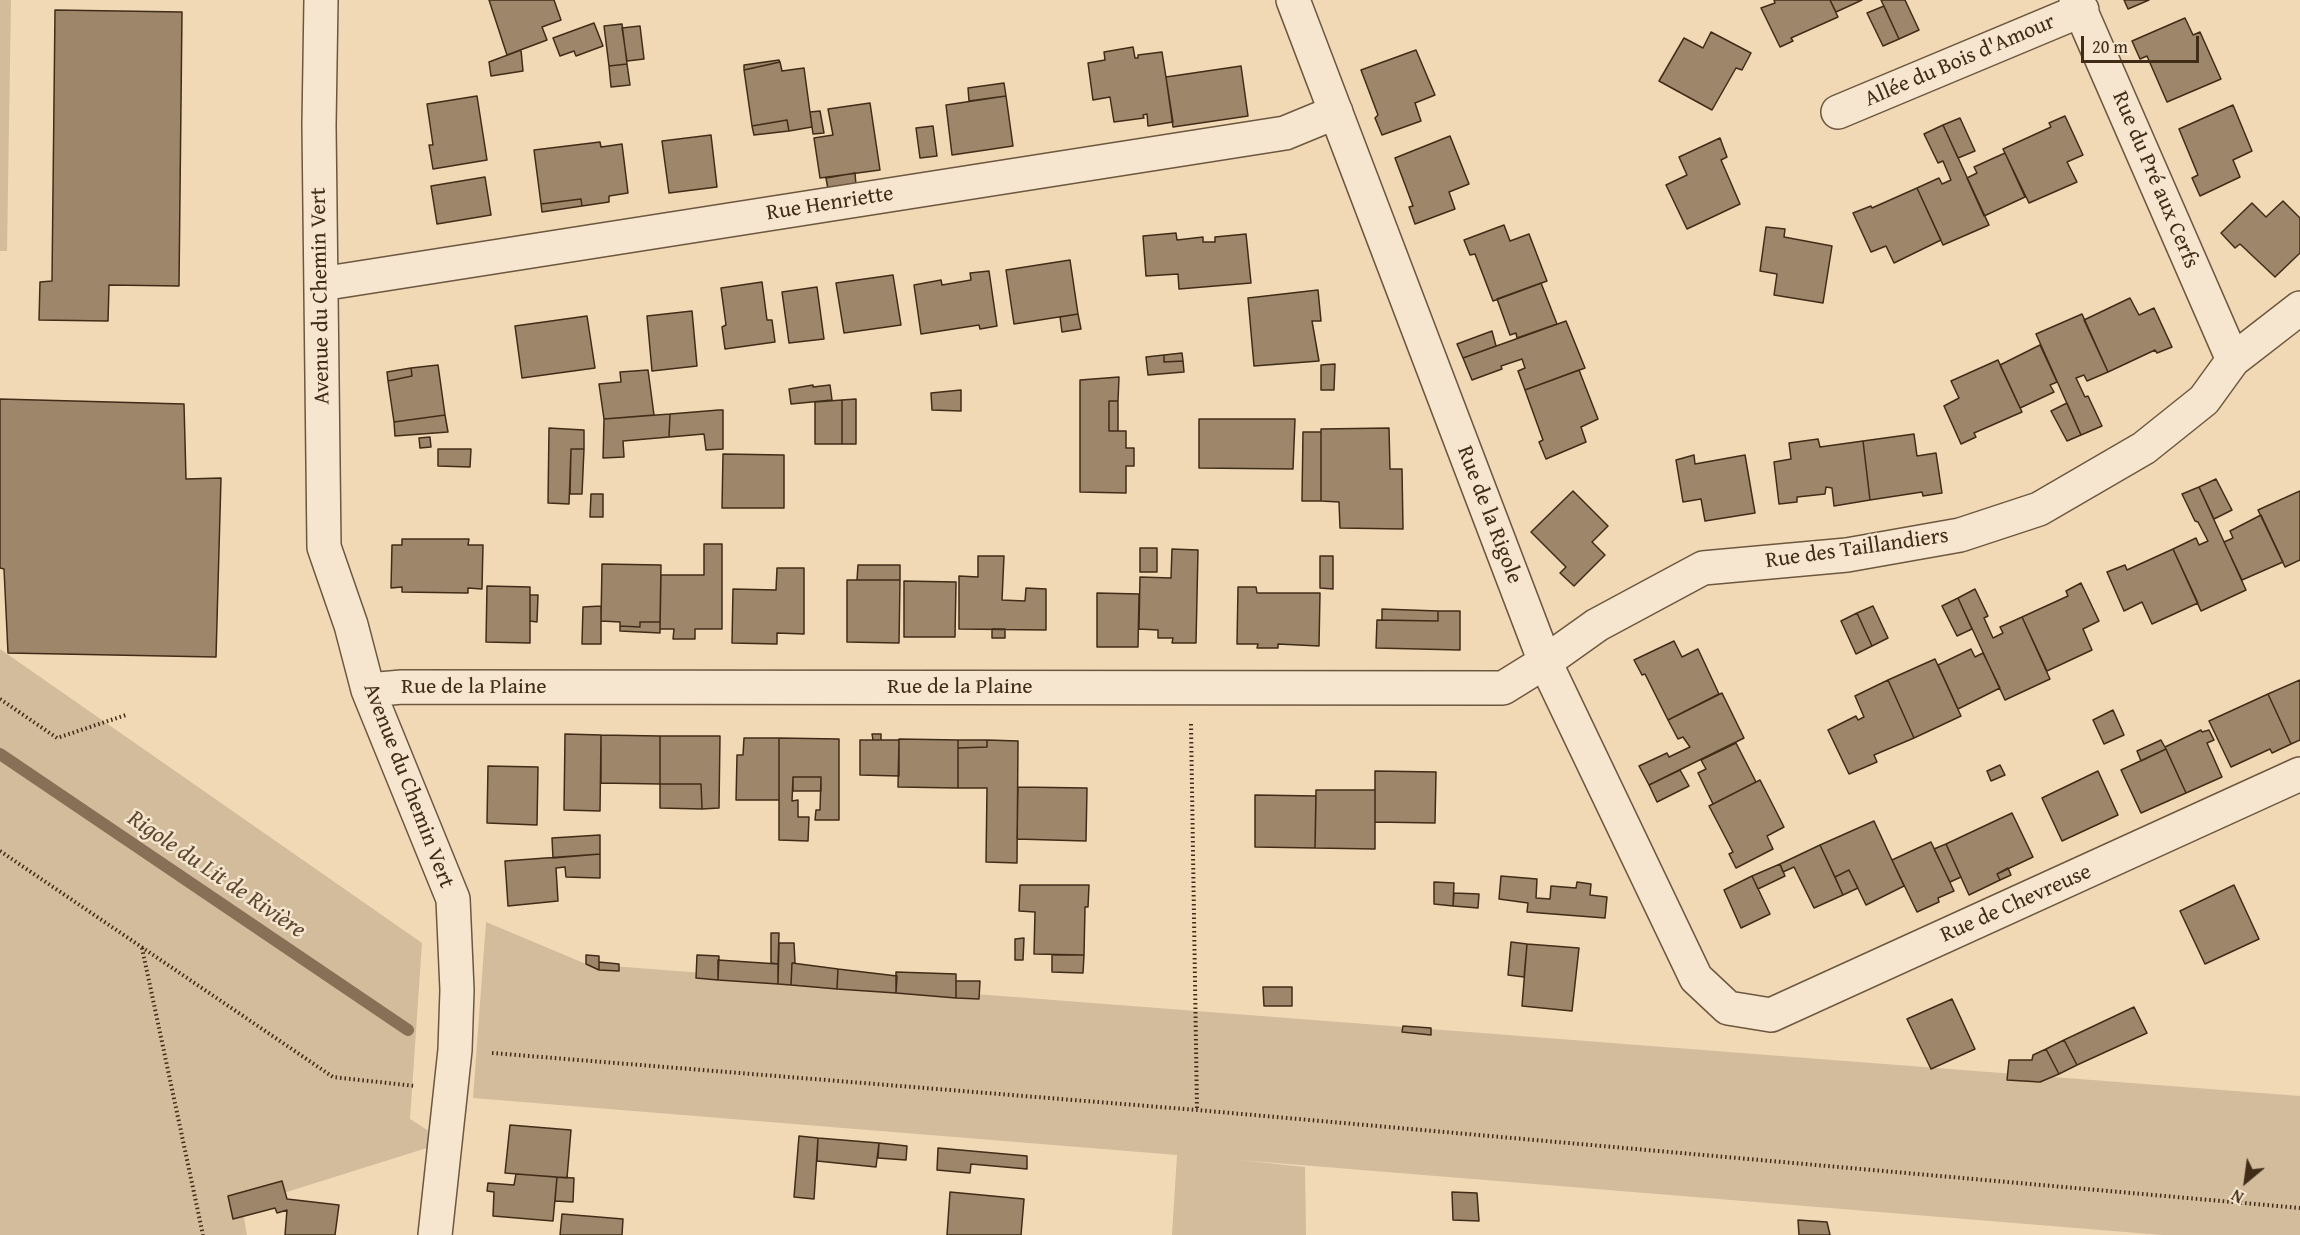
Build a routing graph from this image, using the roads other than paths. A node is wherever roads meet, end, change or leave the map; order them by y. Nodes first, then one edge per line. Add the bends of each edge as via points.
1 (321, 0) edge
2 (1293, 0) edge
3 (2079, 5) edge
4 (1336, 112) junction
5 (1838, 112) dead end
6 (321, 284) junction
7 (2300, 308) edge
8 (2233, 360) junction
9 (1545, 662) junction
10 (368, 690) junction
11 (2300, 774) edge
12 (1728, 1008) joint
13 (435, 1235) edge

1 - 6 street, Avenue du Chemin Vert
2 - 4 street, Rue de la Rigole
3 - 5 street, Allée du Bois d'Amour
3 - 8 street, Rue du Pré aux Cerfs
4 - 6 street, Rue Henriette via 1285,134
4 - 9 street, Rue de la Rigole
6 - 10 street, Avenue du Chemin Vert via 324,547
7 - 8 street, Rue des Taillandiers
8 - 9 street, Rue des Taillandiers via 2204,400 2144,448 2038,509 1960,535 1847,555 1703,568 1597,625
9 - 10 street, Rue de la Plaine via 1503,688
9 - 12 street, Rue de la Rigole via 1696,978
10 - 13 street, Avenue du Chemin Vert via 453,899 455,1050
11 - 12 street, Rue de Chevreuse via 1771,1015

